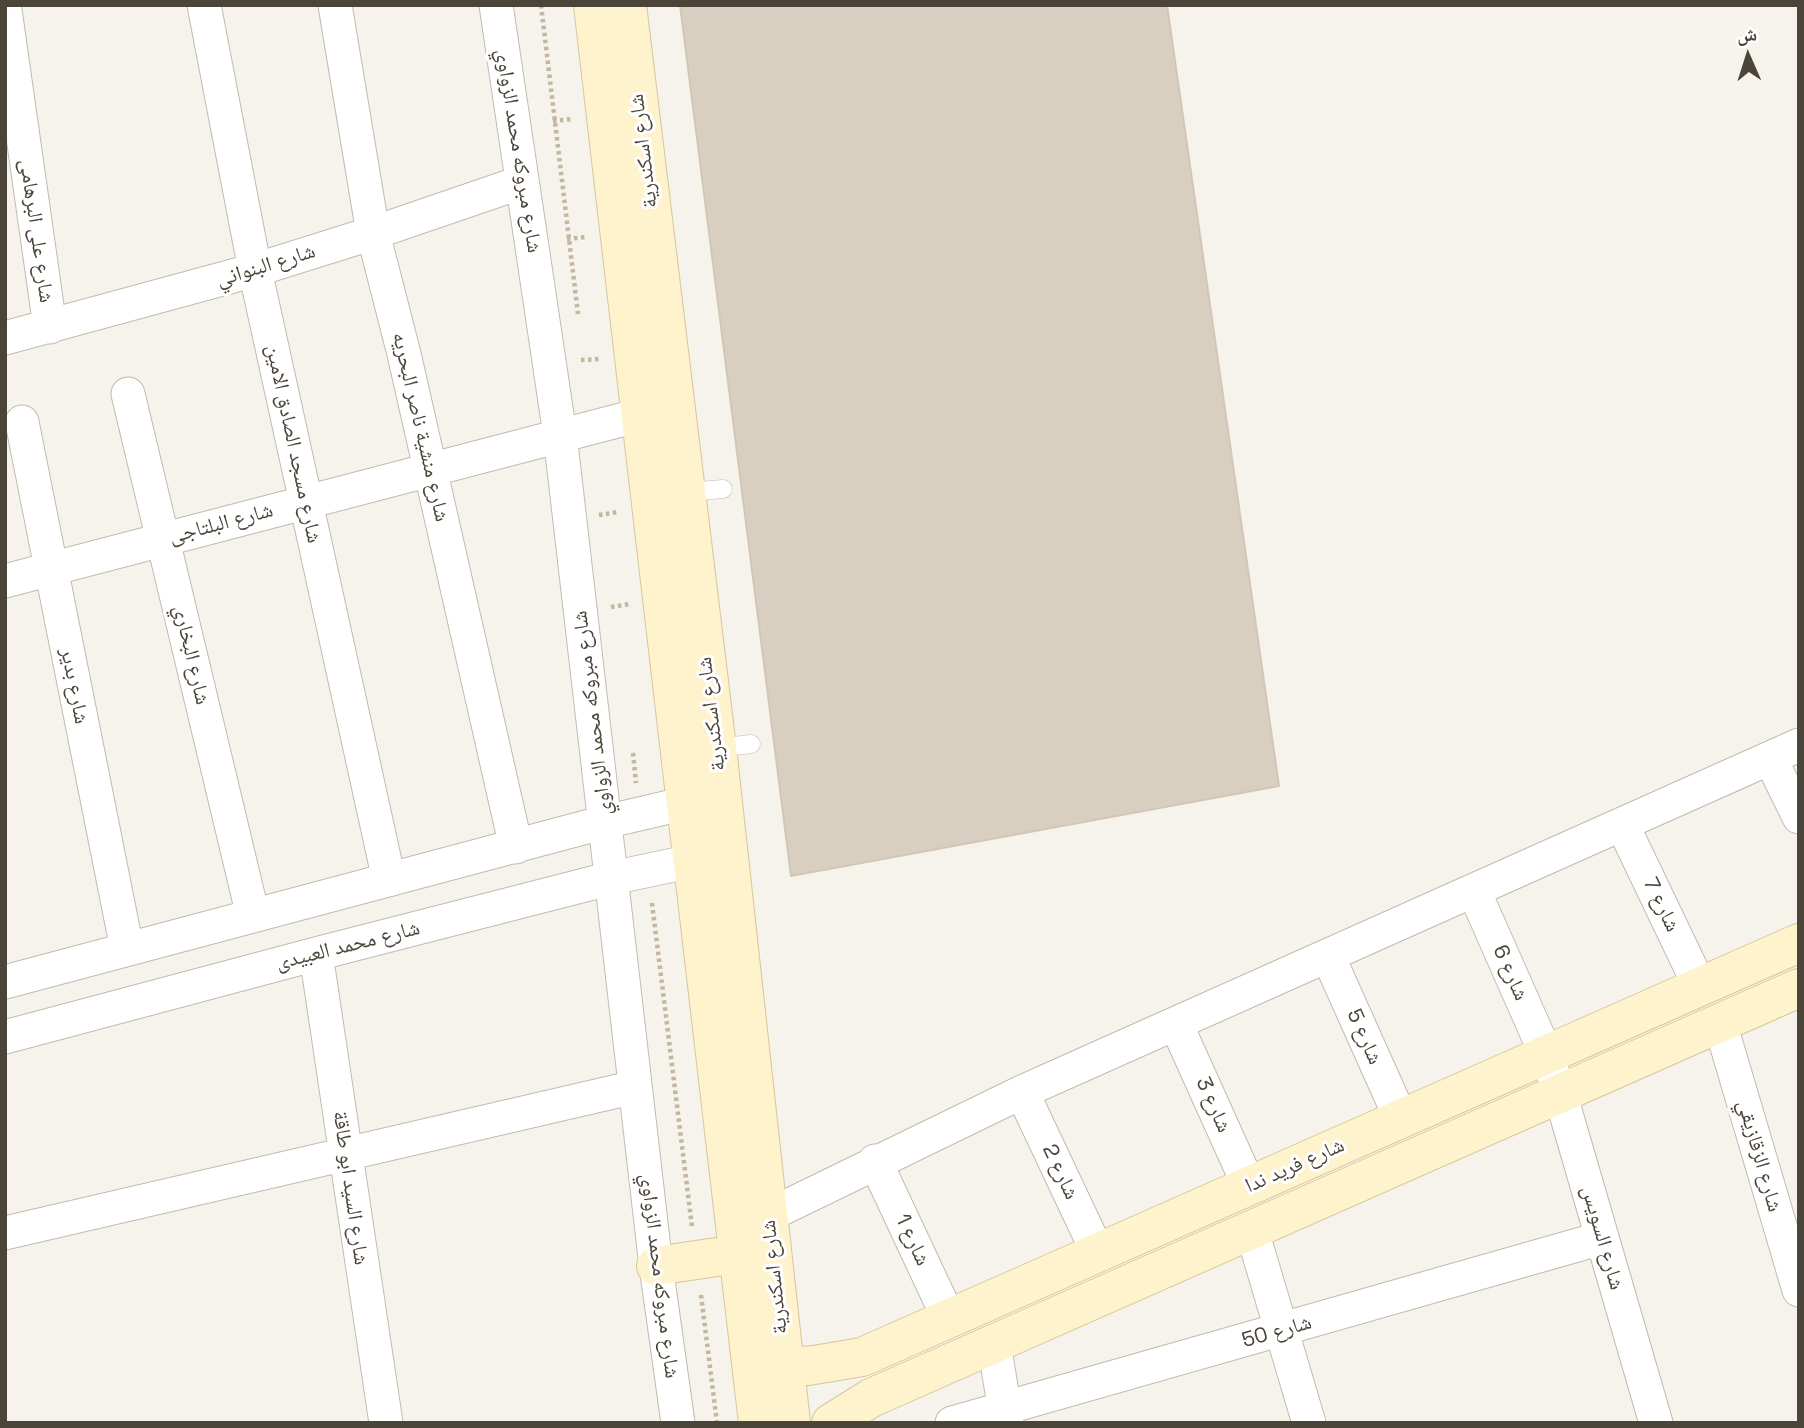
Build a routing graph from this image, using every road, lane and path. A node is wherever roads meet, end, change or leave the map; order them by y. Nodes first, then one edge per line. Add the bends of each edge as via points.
1 (204, 5) edge
2 (335, 5) edge
3 (496, 5) edge
4 (541, 5) edge
5 (593, 5) edge
6 (626, 5) edge
7 (5, 10) edge
8 (606, 116) junction
9 (555, 120) junction
10 (513, 124) junction
11 (522, 182) junction
12 (373, 233) junction
13 (619, 234) junction
14 (569, 239) junction
15 (532, 243) junction
16 (255, 270) junction
17 (579, 320) dead end
18 (50, 327) junction
19 (5, 338) edge
20 (582, 346) dead end
21 (632, 356) junction
22 (584, 360) junction
23 (550, 363) junction
24 (585, 373) dead end
25 (128, 394) dead end
26 (640, 415) junction
27 (22, 422) dead end
28 (561, 435) junction
29 (430, 469) junction
30 (306, 502) junction
31 (650, 508) junction
32 (570, 518) junction
33 (163, 540) junction
34 (674, 553) junction
35 (51, 569) junction
36 (5, 581) edge
37 (662, 600) junction
38 (581, 610) junction
39 (1785, 752) edge
40 (686, 803) junction
41 (1799, 817) edge
42 (605, 822) junction
43 (1622, 824) junction
44 (516, 847) junction
45 (692, 861) junction
46 (648, 871) junction
47 (612, 878) junction
48 (389, 880) junction
49 (1474, 891) junction
50 (247, 918) junction
51 (701, 940) junction
52 (1799, 943) edge
53 (657, 945) junction
54 (647, 946) dead end
55 (127, 949) junction
56 (316, 954) junction
57 (1328, 956) junction
58 (252, 970) junction
59 (5, 982) edge
60 (1700, 987) junction
61 (1799, 988) edge
62 (1720, 1023) junction
63 (1176, 1024) junction
64 (5, 1037) edge
65 (713, 1047) junction
66 (671, 1053) junction
67 (1546, 1054) junction
68 (634, 1073) junction
69 (1022, 1092) junction
70 (1560, 1093) junction
71 (1401, 1119) junction
72 (345, 1154) junction
73 (684, 1160) junction
74 (875, 1161) junction
75 (645, 1166) junction
76 (1234, 1193) junction
77 (769, 1215) junction
78 (5, 1233) edge
79 (1244, 1235) junction
80 (1602, 1238) junction
81 (1098, 1253) junction
82 (737, 1255) junction
83 (696, 1260) junction
84 (656, 1266) junction
85 (1799, 1290) edge
86 (949, 1318) junction
87 (1282, 1330) junction
88 (994, 1344) junction
89 (785, 1364) junction
90 (1006, 1416) edge
91 (386, 1423) edge
92 (678, 1423) edge
93 (717, 1423) edge
94 (758, 1423) edge
95 (792, 1423) edge
96 (831, 1423) edge
97 (952, 1423) edge
98 (1309, 1423) edge
99 (1656, 1423) edge

1 - 16 street, شارع مسجد الصادق الامين
2 - 12 street, شارع منشية ناصر البحريه
3 - 10 street, شارع مبروكه محمد الزواوي
4 - 9 path
5 - 8 street, شارع اسكندرية
6 - 34 street, شارع اسكندرية via 704,491
7 - 18 street, شارع على البرهامى
8 - 9 path
8 - 13 street, شارع اسكندرية
9 - 10 path
9 - 14 path
10 - 11 street, شارع مبروكه محمد الزواوي
11 - 12 street, شارع البنواني
11 - 15 street, شارع مبروكه محمد الزواوي
12 - 16 street, شارع البنواني
12 - 29 street, شارع منشية ناصر البحريه
13 - 14 path
13 - 21 street, شارع اسكندرية
14 - 15 path
14 - 17 path
15 - 23 street, شارع مبروكه محمد الزواوي
16 - 18 street, شارع البنواني
16 - 30 street, شارع مسجد الصادق الامين
18 - 19 street, شارع البنواني
20 - 22 path
21 - 22 path
21 - 26 street, شارع اسكندرية
22 - 23 path
22 - 24 path
23 - 28 street, شارع مبروكه محمد الزواوي
25 - 33 street, شارع البخاري
26 - 28 street, شارع البلتاجى
26 - 31 street, شارع اسكندرية
27 - 35 street, شارع بدير
28 - 29 street, شارع البلتاجى
28 - 32 street, شارع مبروكه محمد الزواوي
29 - 30 street, شارع البلتاجى
29 - 44 street, شارع منشية ناصر البحريه
30 - 33 street, شارع البلتاجى
30 - 48 street, شارع مسجد الصادق الامين
31 - 32 path
31 - 34 street, شارع اسكندرية
32 - 38 street, شارع مبروكه محمد الزواوي
33 - 35 street, شارع البلتاجى
33 - 50 street, شارع البخاري
34 - 37 street, شارع اسكندرية
34 - 77 street, شارع اسكندرية via 734,746
35 - 36 street, شارع البلتاجى
35 - 55 street, شارع بدير
37 - 38 path
37 - 40 street, شارع اسكندرية
38 - 42 street, شارع مبروكه محمد الزواوي
39 - 41 street
39 - 43 street
40 - 42 street
40 - 45 street, شارع اسكندرية
42 - 44 street
42 - 47 street, شارع مبروكه محمد الزواوي
43 - 49 street
43 - 60 street, شارع 7
44 - 48 street
45 - 46 street, شارع محمد العبيدى
45 - 51 street, شارع اسكندرية
46 - 47 street, شارع محمد العبيدى
46 - 53 path
47 - 56 street, شارع محمد العبيدى
47 - 68 street, شارع مبروكه محمد الزواوي
48 - 50 street
49 - 57 street
49 - 67 street, شارع 6
50 - 55 street
50 - 58 street, شارع البخاري
51 - 53 path
51 - 65 street, شارع اسكندرية
52 - 60 street, شارع فريد ندا
53 - 54 path
53 - 66 path
55 - 59 street
56 - 58 street, شارع محمد العبيدى
56 - 72 street, شارع السيد ابو طاقة
57 - 63 street
57 - 71 street, شارع 5
58 - 64 street, شارع محمد العبيدى
60 - 67 street, شارع فريد ندا
61 - 62 street, شارع فريد ندا
62 - 70 street, شارع فريد ندا
62 - 85 street, شارع الزقازيقي
63 - 69 street
63 - 76 street, شارع 3
65 - 66 path
65 - 82 street, شارع اسكندرية
66 - 68 path
66 - 73 path
67 - 70 street, شارع السويس
67 - 71 street, شارع فريد ندا
68 - 72 street
68 - 75 street, شارع مبروكه محمد الزواوي
69 - 74 street
69 - 81 street, شارع 2
70 - 79 street, شارع فريد ندا
70 - 80 street, شارع السويس
71 - 76 street, شارع فريد ندا
72 - 78 street
72 - 91 street, شارع السيد ابو طاقة
73 - 75 path
73 - 83 path
74 - 77 street
74 - 86 street, شارع 1
75 - 84 street, شارع مبروكه محمد الزواوي
76 - 79 street
76 - 81 street, شارع فريد ندا
77 - 89 street, شارع اسكندرية
79 - 87 street
79 - 88 street, شارع فريد ندا
80 - 87 street, شارع 50
80 - 99 street, شارع السويس
81 - 86 street, شارع فريد ندا
82 - 83 street
82 - 94 street, شارع اسكندرية
83 - 84 street
83 - 93 path
84 - 92 street, شارع مبروكه محمد الزواوي
86 - 89 street, شارع فريد ندا via 862,1357 808,1366
87 - 90 street, شارع 50
87 - 98 street
88 - 90 street
88 - 96 street, شارع فريد ندا via 871,1398
89 - 95 street, شارع اسكندرية
90 - 97 street, شارع 50

